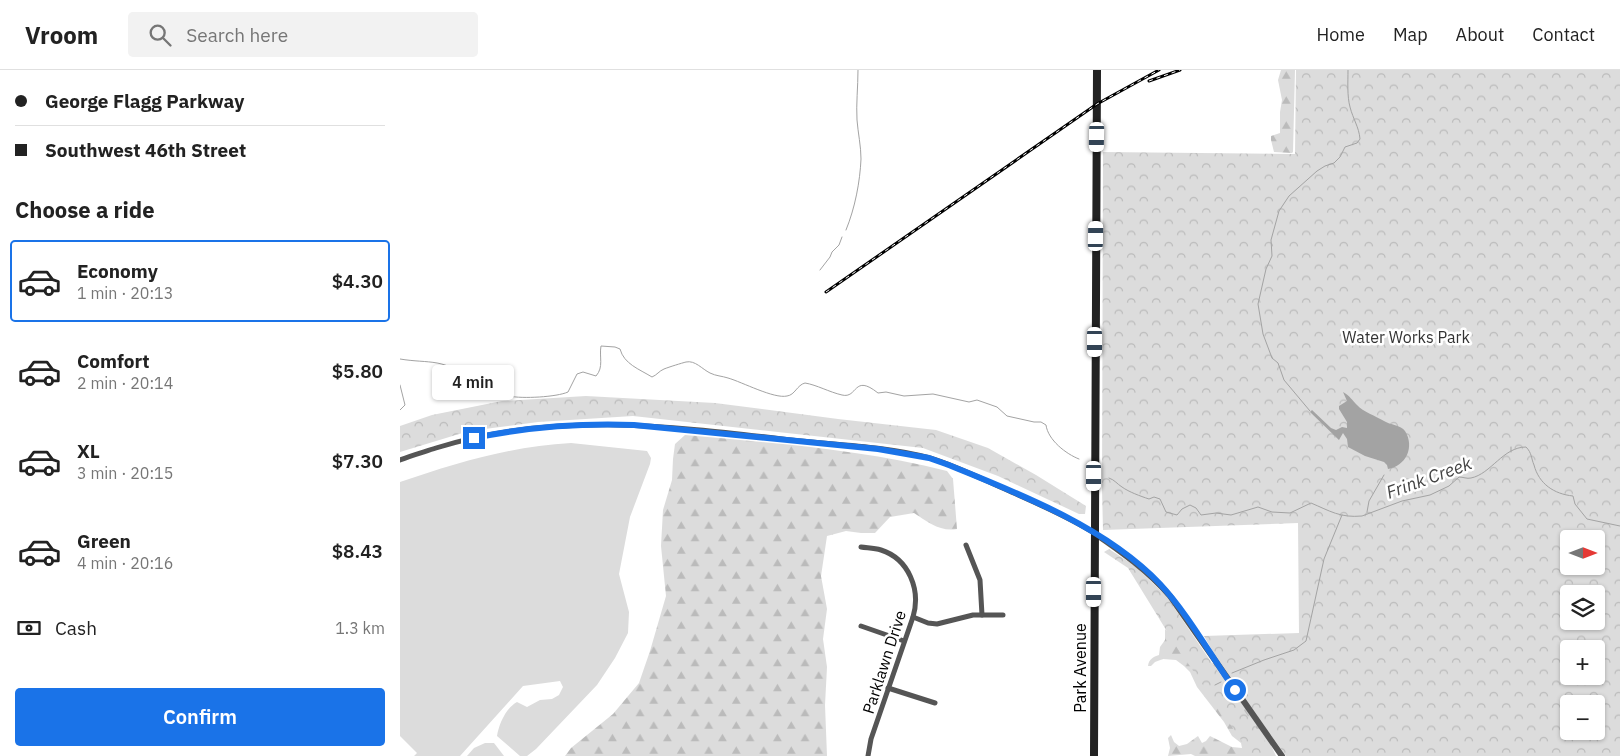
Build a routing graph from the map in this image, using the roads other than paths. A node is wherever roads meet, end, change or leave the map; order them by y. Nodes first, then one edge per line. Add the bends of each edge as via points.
1 (1096, 70) edge
2 (400, 460) edge
3 (1094, 533) junction
4 (966, 545) dead end
5 (861, 547) dead end
6 (982, 615) junction
7 (1003, 615) dead end
8 (912, 617) junction
9 (861, 626) dead end
10 (904, 641) junction
11 (888, 688) junction
12 (935, 703) dead end
13 (868, 756) edge
14 (1094, 756) edge
15 (1282, 756) edge

1 - 3 main road, Park Avenue
2 - 3 street via 482,436 581,424 659,426 878,449 929,458 964,471 1054,511
3 - 14 main road, Park Avenue
3 - 15 street via 1150,574 1170,596
4 - 6 street via 980,580
5 - 8 street, Parklawn Drive via 876,548 890,554 905,567 915,590
6 - 7 street
6 - 8 street via 937,624
8 - 10 street, Parklawn Drive
9 - 10 street
10 - 11 street, Parklawn Drive
11 - 12 street
11 - 13 street, Parklawn Drive

